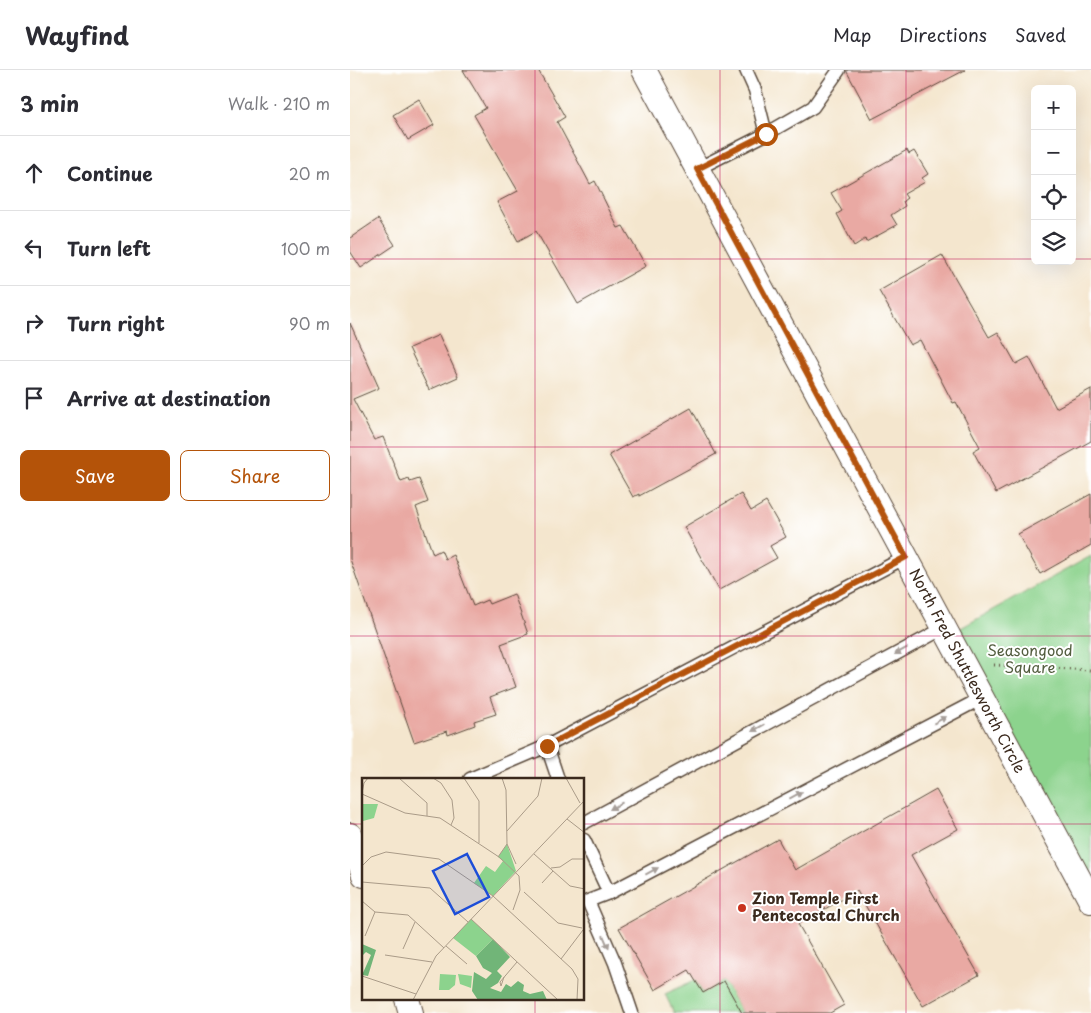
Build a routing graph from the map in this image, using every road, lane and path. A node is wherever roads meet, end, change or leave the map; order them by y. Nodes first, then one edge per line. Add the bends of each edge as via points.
1 (644, 70) edge
2 (746, 70) edge
3 (839, 70) edge
4 (766, 134) junction
5 (697, 169) junction
6 (906, 557) junction
7 (944, 628) junction
8 (963, 664) junction
9 (1091, 670) edge
10 (982, 698) junction
11 (547, 746) junction
12 (472, 778) edge
13 (558, 778) edge
14 (585, 822) edge
15 (350, 835) edge
16 (585, 842) edge
17 (362, 869) edge
18 (609, 893) junction
19 (1091, 901) edge
20 (407, 1000) edge
21 (411, 1013) edge
22 (632, 1013) edge

1 - 5 street, North Fred Shuttlesworth Circle
2 - 4 lane via 755,90
3 - 4 lane via 813,107
4 - 5 lane
5 - 6 street, North Fred Shuttlesworth Circle
6 - 7 street, North Fred Shuttlesworth Circle
6 - 11 lane
7 - 8 street, North Fred Shuttlesworth Circle
7 -> 14 lane
8 - 9 path
8 - 10 street, North Fred Shuttlesworth Circle
18 -> 10 lane
10 - 19 street, North Fred Shuttlesworth Circle
11 - 12 lane
11 - 13 lane
15 - 17 street
16 - 18 lane
18 -> 22 lane via 588,901
20 - 21 street

